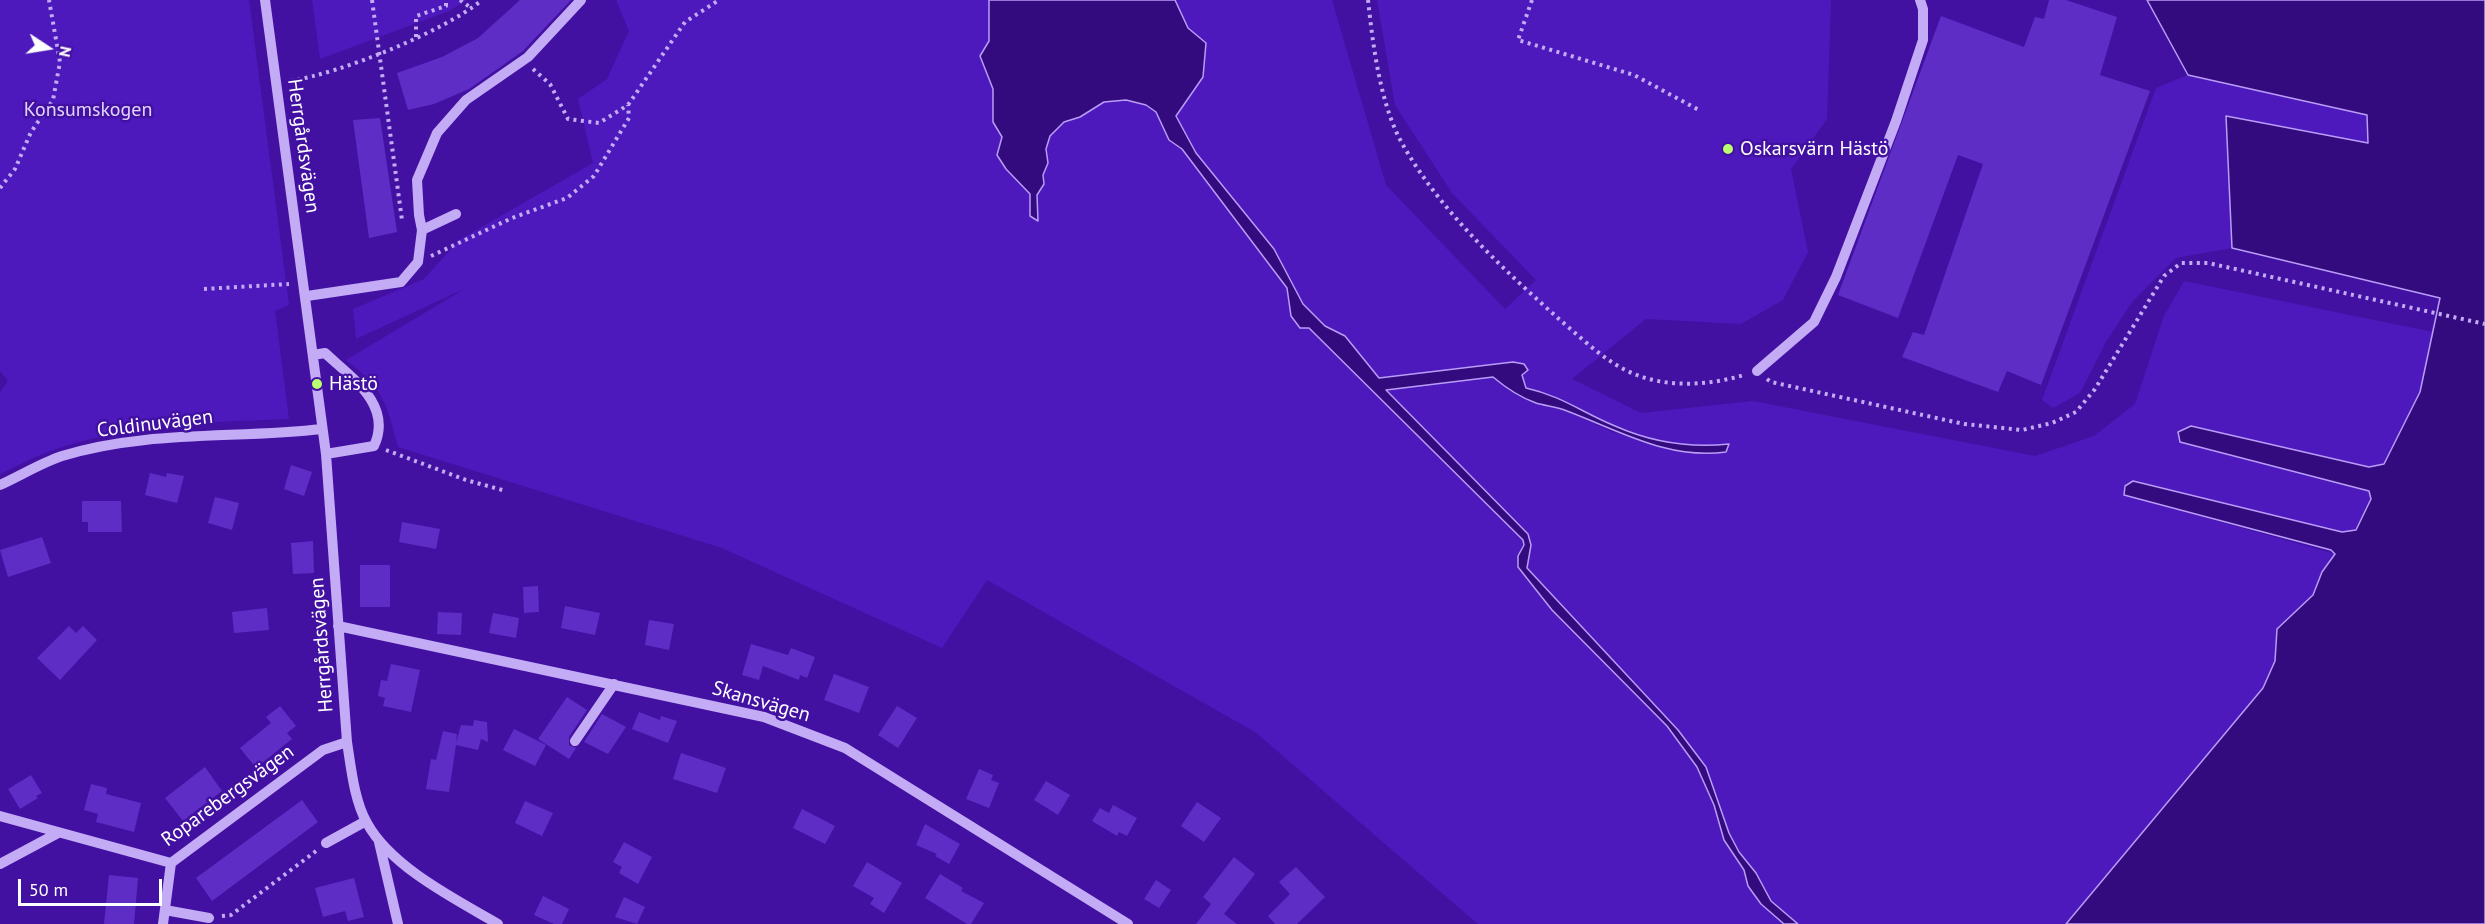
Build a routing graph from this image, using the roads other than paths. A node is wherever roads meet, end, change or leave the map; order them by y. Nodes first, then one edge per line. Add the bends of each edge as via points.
1 (265, 0) edge
2 (581, 0) edge
3 (1920, 0) edge
4 (456, 214) dead end
5 (422, 230) junction
6 (307, 296) junction
7 (313, 355) junction
8 (1757, 371) road end
9 (322, 429) junction
10 (326, 454) junction
11 (0, 485) edge
12 (338, 626) junction
13 (614, 684) junction
14 (575, 741) dead end
15 (346, 742) junction
16 (0, 816) edge
17 (366, 821) junction
18 (58, 833) junction
19 (379, 842) junction
20 (326, 843) road end
21 (171, 863) junction
22 (0, 864) edge
23 (165, 910) junction
24 (209, 918) road end
25 (163, 924) edge
26 (398, 924) edge
27 (498, 924) edge
28 (1128, 924) edge

1 - 6 street, Herrgårdsvägen
2 - 5 street via 523,61 466,100 437,133 417,180
3 - 8 street via 1923,40 1836,277 1814,322
4 - 5 street
5 - 6 street via 418,262 401,282
6 - 7 street, Herrgårdsvägen
7 - 9 street, Herrgårdsvägen
7 - 10 street via 325,354 365,391 376,406 380,428 374,446
9 - 10 street, Herrgårdsvägen
9 - 11 street, Coldinuvägen via 280,434 215,434 86,451 61,456
10 - 12 street, Herrgårdsvägen
12 - 13 street, Skansvägen
12 - 15 street, Herrgårdsvägen
13 - 14 street
13 - 28 street, Skansvägen via 764,717 845,748
15 - 17 street, Herrgårdsvägen
15 - 21 street, Roparebergsvägen via 323,750
16 - 18 street, Roparebergsvägen
17 - 19 street, Herrgårdsvägen
17 - 20 street
18 - 21 street, Roparebergsvägen
18 - 22 street
19 - 26 street
19 - 27 street, Herrgårdsvägen via 430,884
21 - 23 street
23 - 24 street
23 - 25 street

